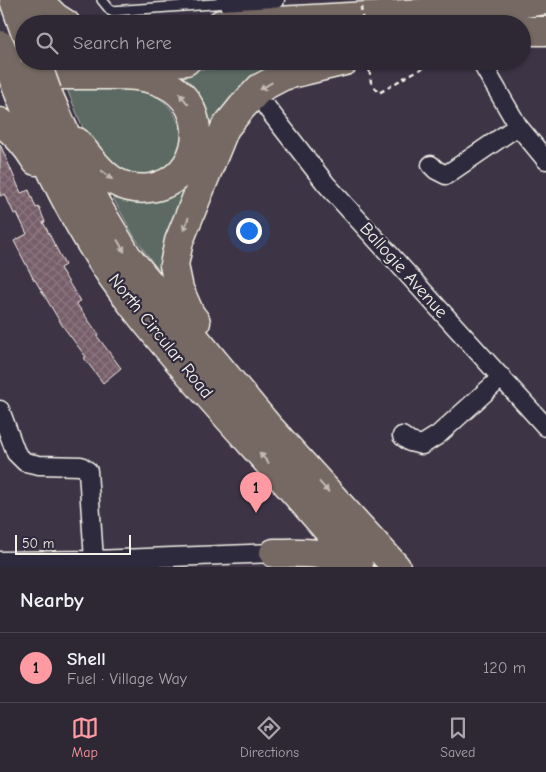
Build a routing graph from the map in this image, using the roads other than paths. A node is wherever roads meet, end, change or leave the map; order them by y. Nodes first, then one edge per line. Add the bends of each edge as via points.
1 (14, 0) edge
2 (38, 0) edge
3 (102, 0) edge
4 (275, 0) edge
5 (546, 0) edge
6 (225, 9) edge
7 (479, 10) junction
8 (19, 15) edge
9 (53, 15) edge
10 (445, 15) edge
11 (531, 31) edge
12 (546, 31) edge
13 (0, 45) edge
14 (0, 56) edge
15 (15, 63) edge
16 (15, 68) edge
17 (17, 70) edge
18 (21, 70) edge
19 (116, 70) edge
20 (307, 70) edge
21 (486, 70) edge
22 (30, 81) edge
23 (267, 108) dead end
24 (0, 122) edge
25 (518, 126) junction
26 (545, 156) edge
27 (431, 165) dead end
28 (91, 246) junction
29 (502, 377) junction
30 (0, 410) edge
31 (267, 426) junction
32 (546, 427) edge
33 (402, 436) dead end
34 (309, 507) junction
35 (276, 556) junction
36 (94, 560) junction
37 (0, 561) edge
38 (352, 567) edge
39 (359, 567) edge
40 (396, 567) edge

1 - 8 main road
2 - 9 main road
3 - 6 lane via 110,11
4 - 6 street
5 - 7 main road
6 - 7 main road
7 - 10 main road
11 - 12 main road
13 - 15 main road, North Circular Road, bridge
14 - 16 main road
17 - 22 main road
18 - 22 main road, North Circular Road, bridge
19 - 22 main road
20 -> 31 main road via 282,76 260,88 225,128 179,241 174,265 179,289 190,314
21 - 25 street
22 -> 22 main road via 99,168 126,187 158,187 171,181 189,163 195,149 195,118 179,93 166,84 128,75
22 - 28 main road, North Circular Road via 54,176
22 -> 31 main road, North Circular Road via 127,256
23 - 29 street, Ballogie Avenue via 326,184
24 - 28 main road via 30,150
25 - 26 street
25 - 27 street via 446,174
34 -> 28 main road, North Circular Road via 148,326
29 - 32 street, Ballogie Avenue
29 - 33 street via 422,445
30 - 36 street via 16,453 25,462 81,466 88,471
31 -> 40 main road, North Circular Road
34 - 35 main road via 308,522 300,534
34 - 39 main road, North Circular Road
35 - 36 street
35 - 38 main road via 314,553 342,560
36 - 37 street

